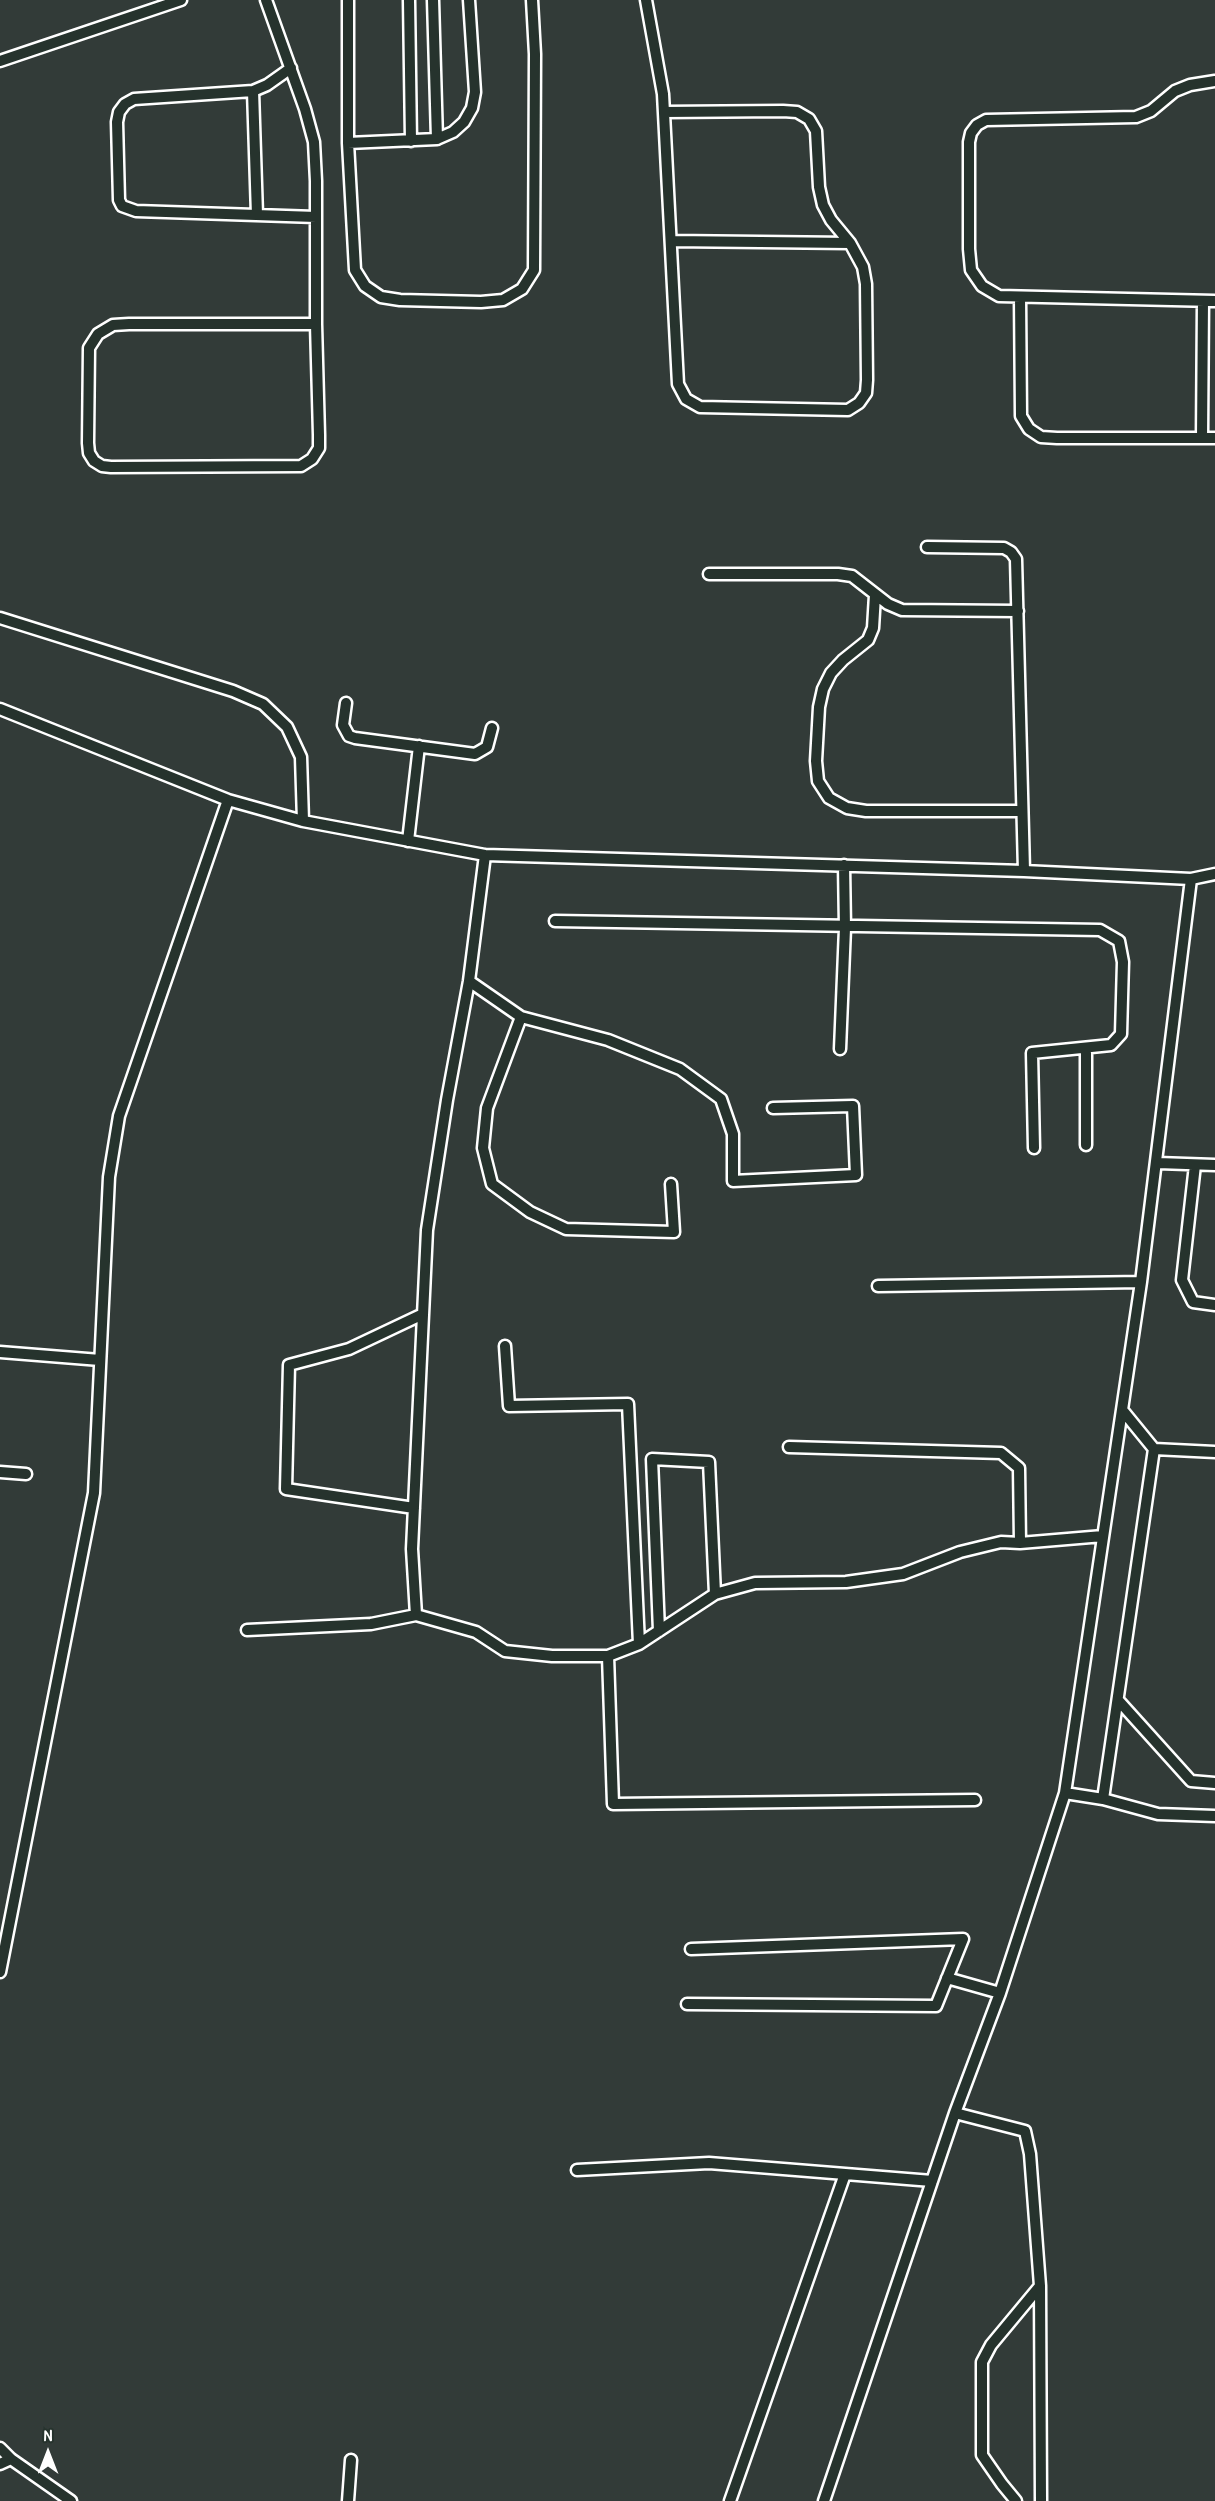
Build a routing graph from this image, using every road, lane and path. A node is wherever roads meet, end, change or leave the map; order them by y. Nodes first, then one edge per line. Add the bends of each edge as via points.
1 (181, 0) edge
2 (266, 0) edge
3 (348, 0) edge
4 (409, 0) edge
5 (433, 0) edge
6 (469, 0) edge
7 (532, 0) edge
8 (646, 0) edge
9 (0, 61) edge
10 (291, 68) junction
11 (1215, 81) edge
12 (253, 91) junction
13 (664, 112) junction
14 (437, 139) junction
15 (411, 141) junction
16 (348, 143) junction
17 (257, 215) junction
18 (316, 217) junction
19 (670, 241) junction
20 (850, 243) junction
21 (1020, 297) junction
22 (1203, 301) junction
23 (1215, 301) edge
24 (316, 324) junction
25 (1202, 438) junction
26 (1215, 438) edge
27 (927, 547) dead end
28 (709, 574) dead end
29 (875, 595) junction
30 (1018, 611) junction
31 (0, 618) edge
32 (346, 703) dead end
33 (0, 710) edge
34 (492, 728) dead end
35 (418, 746) junction
36 (228, 800) junction
37 (1022, 811) junction
38 (303, 821) junction
39 (408, 841) junction
40 (485, 855) junction
41 (844, 865) junction
42 (1024, 871) junction
43 (1215, 874) edge
44 (1191, 879) junction
45 (555, 921) dead end
46 (845, 928) junction
47 (469, 981) junction
48 (521, 1017) junction
49 (840, 1048) dead end
50 (1086, 1048) junction
51 (773, 1108) dead end
52 (1086, 1145) dead end
53 (1034, 1148) dead end
54 (1158, 1163) junction
55 (1195, 1165) junction
56 (1215, 1165) edge
57 (670, 1184) dead end
58 (1141, 1282) junction
59 (878, 1286) dead end
60 (1215, 1305) edge
61 (423, 1314) junction
62 (505, 1346) dead end
63 (0, 1352) edge
64 (100, 1360) junction
65 (1123, 1411) junction
66 (789, 1447) dead end
67 (1154, 1449) junction
68 (1215, 1452) edge
69 (0, 1472) edge
70 (26, 1474) dead end
71 (414, 1508) junction
72 (1103, 1536) junction
73 (1020, 1543) junction
74 (715, 1594) junction
75 (417, 1615) junction
76 (247, 1630) dead end
77 (659, 1631) junction
78 (639, 1644) junction
79 (608, 1656) junction
80 (1118, 1700) junction
81 (1215, 1783) edge
82 (1065, 1793) junction
83 (1104, 1799) junction
84 (975, 1800) dead end
85 (1215, 1816) edge
86 (4, 1936) edge
87 (691, 1949) dead end
88 (0, 1972) edge
89 (947, 1978) junction
90 (1000, 1993) junction
91 (687, 2004) dead end
92 (955, 2113) junction
93 (577, 2170) dead end
94 (845, 2174) junction
95 (932, 2181) junction
96 (1040, 2286) junction
97 (0, 2448) edge
98 (12, 2459) junction
99 (351, 2460) dead end
100 (0, 2464) edge
101 (70, 2501) edge
102 (348, 2501) edge
103 (730, 2501) edge
104 (824, 2501) edge
105 (1016, 2501) edge
106 (1041, 2501) edge

1 - 9 lane
2 - 10 lane
3 - 16 lane
4 - 15 lane
5 - 14 lane
6 - 14 lane via 475,92 472,108 453,132
7 - 16 lane via 536,64 535,250 534,270 522,289 503,300 481,302 400,300 381,297 365,286 355,270 352,250
8 - 13 lane
10 - 12 lane
10 - 18 lane via 314,142
11 - 21 lane via 1175,91 1137,117 986,120 977,125 969,142 971,270 982,286 999,296
12 - 17 lane
12 - 17 lane via 134,99 125,104 117,122 118,192 119,200 128,210
13 - 19 lane
13 - 20 lane via 797,112 809,119 816,131 823,205
14 - 15 lane
15 - 16 lane
17 - 18 lane
18 - 24 lane
19 - 20 lane
19 - 20 lane via 678,384 686,399 699,407 835,410 848,410 866,393 866,284 863,267
21 - 22 lane
21 - 25 lane via 1021,416 1029,429 1041,437 1057,438
22 - 23 lane
22 - 25 lane
24 - 24 lane via 113,325 98,334 89,348 89,453 94,461 111,467 301,466 319,448
25 - 26 lane
27 - 30 lane via 1004,548 1011,552 1018,568
28 - 29 lane via 838,574 852,576
29 - 30 lane via 902,610
29 - 37 lane via 873,628 868,640 831,673 823,689 816,761 818,781 829,798 847,808 866,811
30 - 37 lane
31 - 38 lane via 233,691 263,704 287,727 301,757
32 - 35 lane via 343,725 349,736
33 - 36 lane
34 - 35 lane via 487,747 475,754
35 - 39 lane
36 - 38 lane
36 - 64 lane via 119,1116 109,1177
37 - 42 lane
38 - 39 lane
39 - 40 lane
40 - 41 lane
40 - 47 lane
41 - 42 lane
41 - 46 lane
42 - 44 lane
43 - 44 lane
44 - 54 lane
45 - 46 lane
46 - 49 lane
46 - 50 lane via 1100,930 1119,941 1123,962 1121,1034 1111,1045
47 - 48 lane
47 - 61 lane via 427,1230
48 - 51 lane via 608,1040 680,1069 721,1099 733,1134 733,1180 856,1175 853,1106
48 - 57 lane via 487,1108 483,1148 492,1184 530,1212 566,1229 674,1232
50 - 52 lane
50 - 53 lane via 1032,1053
54 - 55 lane
54 - 58 lane
55 - 56 lane
55 - 60 lane via 1182,1280 1193,1302
58 - 59 lane
58 - 65 lane
61 - 71 lane
61 - 71 lane via 349,1349 289,1365 286,1489
62 - 78 lane via 509,1406 628,1404
63 - 64 lane
64 - 86 lane via 94,1493
65 - 67 lane
65 - 72 lane
66 - 73 lane via 1001,1453 1019,1468
67 - 68 lane
67 - 80 lane
69 - 70 lane
71 - 75 lane via 412,1549
72 - 73 lane
72 - 82 lane
73 - 74 lane via 1001,1542 960,1552 903,1574 846,1582 755,1583
74 - 77 lane
74 - 77 lane via 709,1462 652,1459
75 - 76 lane via 371,1624
75 - 79 lane via 476,1632 505,1651
77 - 78 lane
78 - 79 lane
79 - 84 lane via 613,1804
80 - 81 lane via 1191,1781
80 - 83 lane
82 - 83 lane
82 - 90 lane
83 - 85 lane via 1158,1814
86 - 88 lane
87 - 89 lane via 963,1939
89 - 90 lane
89 - 91 lane via 936,2006
90 - 92 lane
92 - 95 lane
92 - 96 lane via 1025,2131
93 - 94 lane via 709,2163
94 - 95 lane
94 - 103 lane
95 - 104 lane
96 - 105 lane via 991,2345 982,2362 982,2455
96 - 106 lane
97 - 98 lane
98 - 100 lane
98 - 101 lane
99 - 102 lane

